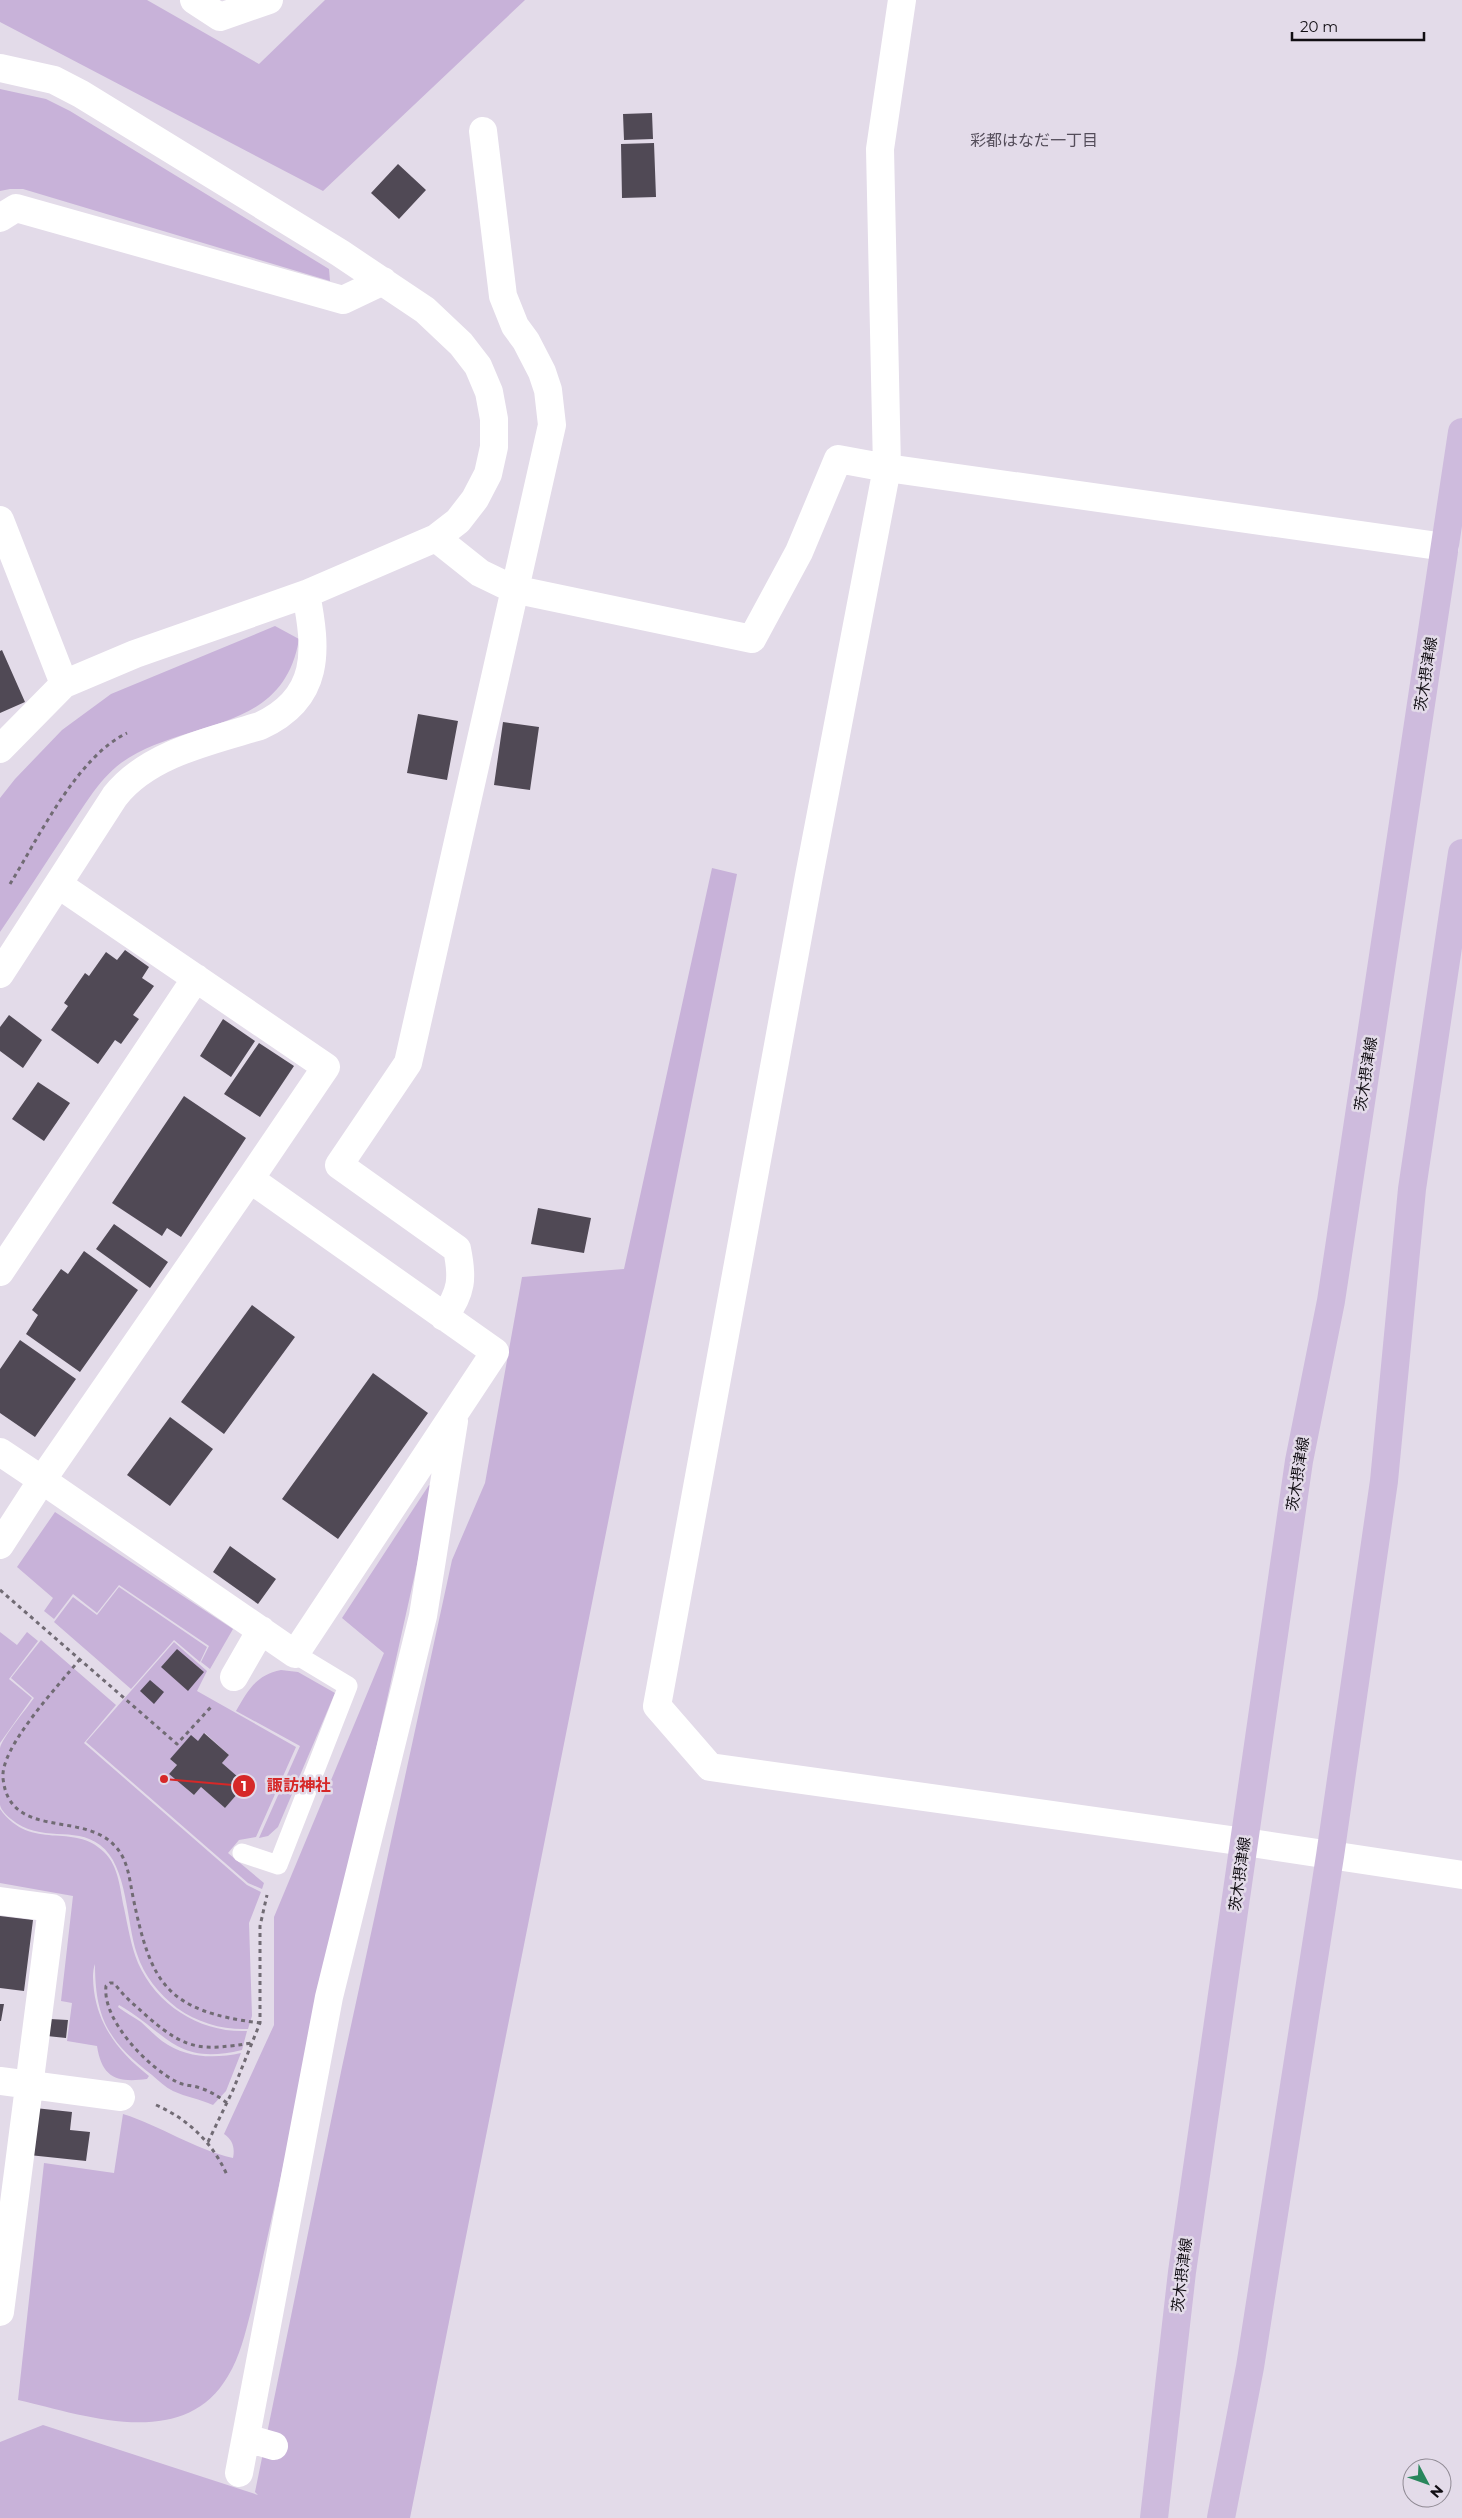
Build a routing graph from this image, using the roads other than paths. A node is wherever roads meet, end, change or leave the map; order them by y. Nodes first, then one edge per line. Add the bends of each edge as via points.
1 (194, 0) edge
2 (269, 0) edge
3 (902, 0) edge
4 (0, 68) edge
5 (483, 131) dead end
6 (0, 218) edge
7 (384, 281) junction
8 (1462, 432) edge
9 (887, 468) junction
10 (0, 520) edge
11 (436, 538) junction
12 (1445, 547) junction
13 (513, 588) junction
14 (306, 594) junction
15 (64, 684) junction
16 (0, 749) edge
17 (1462, 853) edge
18 (59, 885) junction
19 (0, 974) edge
20 (196, 978) junction
21 (250, 1180) junction
22 (0, 1272) edge
23 (444, 1317) junction
24 (456, 1412) junction
25 (0, 1452) edge
26 (42, 1480) junction
27 (0, 1545) edge
28 (261, 1630) junction
29 (295, 1654) junction
30 (234, 1677) dead end
31 (1245, 1842) junction
32 (242, 1853) dead end
33 (1330, 1856) junction
34 (1462, 1876) edge
35 (0, 1901) edge
36 (0, 2081) edge
37 (28, 2085) junction
38 (121, 2097) road end
39 (0, 2312) edge
40 (246, 2438) junction
41 (274, 2446) dead end
42 (239, 2473) dead end
43 (1154, 2518) edge
44 (1221, 2518) edge

1 - 2 street via 220,17
3 - 9 street via 880,148
4 - 7 street via 54,80 80,94
5 - 13 street via 503,296 515,326 542,372 552,425
6 - 7 street via 16,208 343,300
7 - 11 street via 425,310 461,344 478,366 489,392 494,419 494,447 488,474 458,521
8 - 12 main road, 茨木摂津線
9 - 12 street
9 - 13 street via 838,459 799,552 752,639
9 - 31 street via 657,1706 710,1767
10 - 15 street
11 - 13 street via 473,568
11 - 14 street
12 - 31 main road, 茨木摂津線 via 1331,1301 1299,1460
13 - 23 street via 408,1063 339,1166 457,1249 461,1285 455,1302
14 - 15 street via 135,654
14 - 18 street via 314,652 310,671 294,702 276,718 260,726 158,760 134,775 114,796
15 - 16 street
17 - 33 main road via 1412,1189 1384,1481
18 - 19 street
18 - 20 street
20 - 21 street via 326,1067
20 - 22 street
21 - 23 street
21 - 26 street
23 - 24 street via 495,1352
24 - 29 street
24 - 40 street via 423,1616 329,1998
25 - 26 street
26 - 27 street
26 - 28 street
28 - 29 street
28 - 30 street
29 - 32 lane via 348,1686 278,1865
31 - 33 street
31 - 43 main road, 茨木摂津線 via 1182,2272
33 - 34 street
33 - 44 main road via 1250,2367
35 - 37 street via 52,1908
36 - 37 street
37 - 38 street
37 - 39 street
40 - 41 street
40 - 42 street

